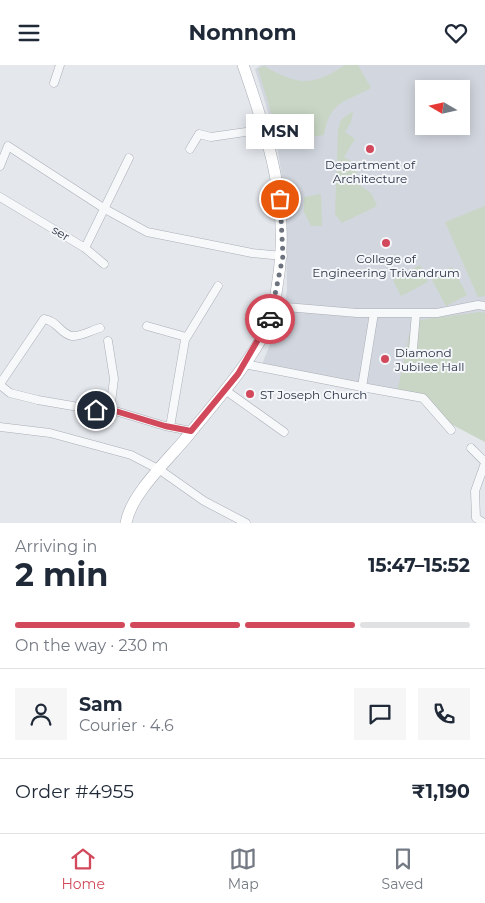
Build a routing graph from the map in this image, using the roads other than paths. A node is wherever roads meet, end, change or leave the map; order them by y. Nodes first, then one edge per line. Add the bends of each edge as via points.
1 (60, 65) edge
2 (243, 65) edge
3 (54, 83) dead end
4 (266, 129) junction
5 (190, 149) dead end
6 (129, 158) dead end
7 (0, 166) edge
8 (0, 197) edge
9 (104, 209) junction
10 (85, 248) junction
11 (283, 256) junction
12 (104, 264) dead end
13 (218, 286) dead end
14 (274, 306) junction
15 (485, 306) edge
16 (374, 313) junction
17 (416, 313) junction
18 (147, 326) dead end
19 (100, 328) dead end
20 (186, 337) junction
21 (108, 341) dead end
22 (413, 349) dead end
23 (244, 364) junction
24 (0, 385) edge
25 (362, 387) junction
26 (225, 390) junction
27 (110, 410) junction
28 (0, 427) edge
29 (170, 427) junction
30 (451, 430) dead end
31 (191, 431) junction
32 (284, 432) dead end
33 (472, 448) dead end
34 (485, 463) edge
35 (160, 471) junction
36 (126, 523) edge
37 (246, 523) edge
38 (484, 523) edge

1 - 3 street
2 - 4 main road
4 - 5 street via 211,137 199,134
4 - 11 main road via 280,199
6 - 9 street
7 - 9 street via 8,146
8 - 10 street, ser
9 - 10 street
9 - 11 street via 147,232
10 - 12 street, ser
11 - 14 main road
13 - 20 street
14 - 16 street
14 - 23 main road via 269,323
15 - 17 street via 445,313
16 - 17 street
16 - 25 street
17 - 22 street
18 - 20 street
19 - 24 street via 73,336 53,321 44,319
20 - 29 street
21 - 27 street via 114,379
23 - 25 street
23 - 26 main road
24 - 27 street via 10,393 38,400
25 - 30 street via 422,398
26 - 31 main road
26 - 32 street
27 - 29 street
28 - 35 street via 50,433 131,455
29 - 31 street
31 - 35 main road
33 - 34 street
34 - 38 street via 474,497 476,518
35 - 36 main road via 141,492
35 - 37 street via 204,501

